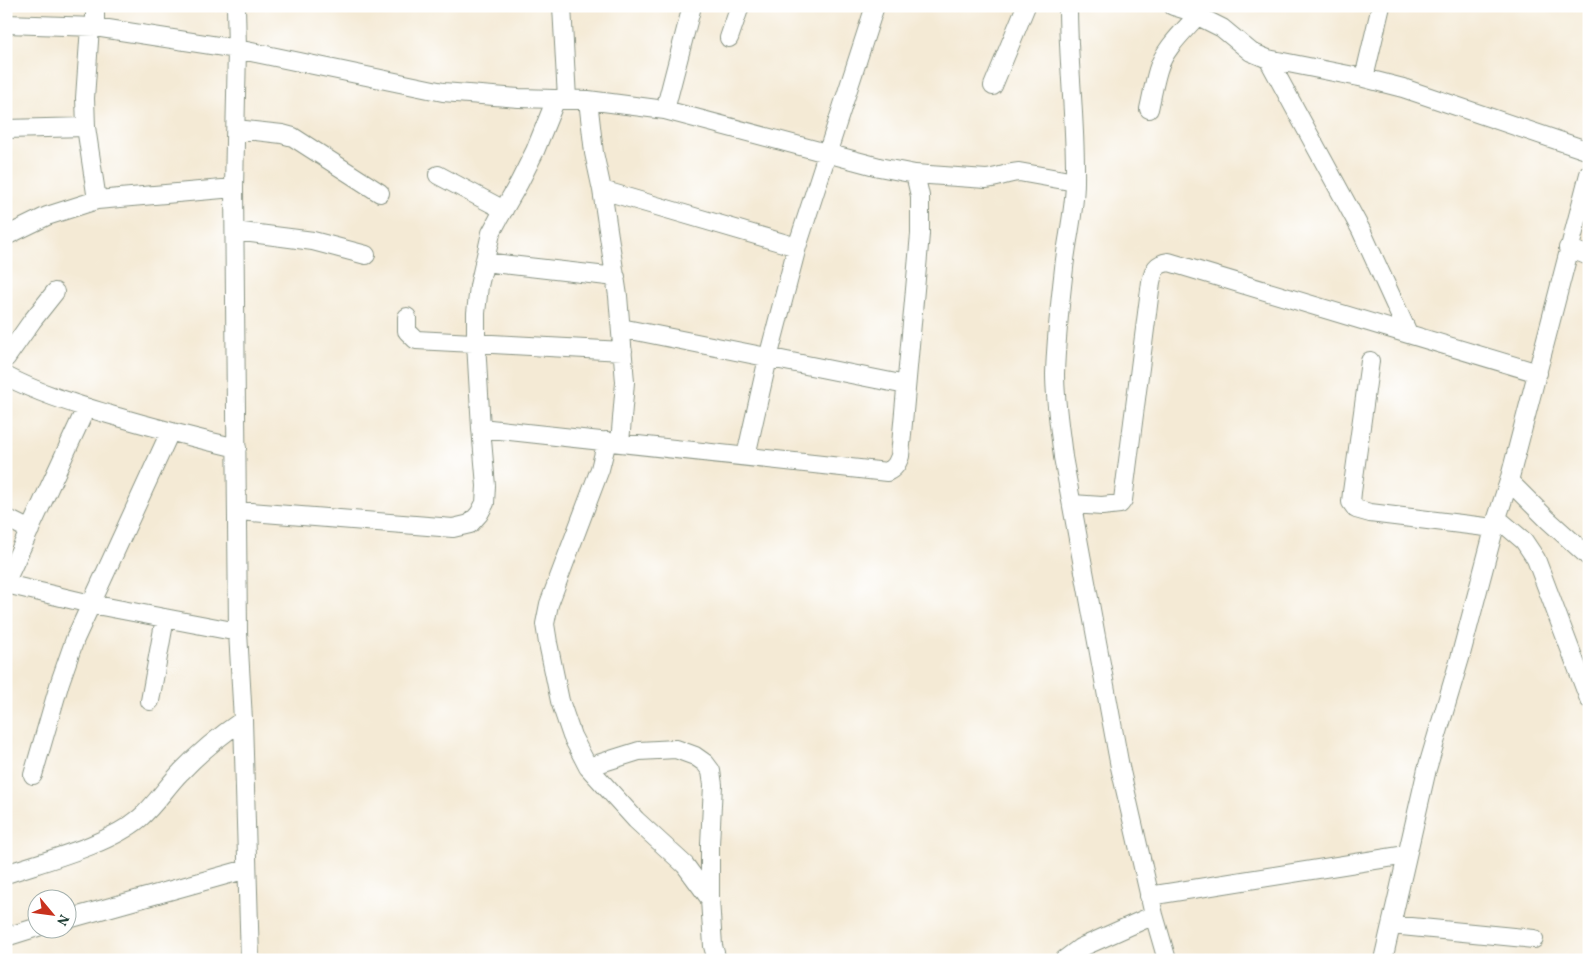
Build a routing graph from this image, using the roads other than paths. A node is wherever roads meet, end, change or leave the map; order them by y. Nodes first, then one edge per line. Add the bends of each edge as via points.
1 (96, 6) edge
2 (236, 6) edge
3 (562, 6) edge
4 (692, 6) edge
5 (740, 6) edge
6 (875, 6) edge
7 (1026, 6) edge
8 (1068, 6) edge
9 (1381, 6) edge
10 (1186, 10) edge
11 (6, 24) edge
12 (92, 27) junction
13 (729, 38) dead end
14 (237, 49) junction
15 (1268, 60) junction
16 (1364, 78) junction
17 (993, 86) dead end
18 (562, 99) junction
19 (588, 100) junction
20 (1149, 109) dead end
21 (665, 110) junction
22 (86, 127) junction
23 (6, 129) edge
24 (236, 129) junction
25 (1589, 151) edge
26 (826, 152) junction
27 (438, 174) dead end
28 (915, 174) junction
29 (1589, 174) edge
30 (1075, 182) junction
31 (234, 188) junction
32 (602, 190) junction
33 (380, 193) dead end
34 (97, 200) junction
35 (504, 210) junction
36 (235, 231) junction
37 (6, 236) edge
38 (797, 246) junction
39 (1568, 248) junction
40 (366, 255) dead end
41 (1589, 256) edge
42 (484, 262) junction
43 (616, 277) junction
44 (55, 292) dead end
45 (407, 317) dead end
46 (621, 328) junction
47 (1408, 333) junction
48 (476, 343) junction
49 (623, 351) junction
50 (6, 358) edge
51 (768, 358) junction
52 (1370, 361) dead end
53 (1538, 373) junction
54 (6, 376) edge
55 (906, 385) junction
56 (86, 408) junction
57 (481, 428) junction
58 (170, 432) junction
59 (614, 442) junction
60 (237, 448) junction
61 (746, 456) junction
62 (1509, 481) junction
63 (1072, 504) junction
64 (238, 511) junction
65 (6, 518) edge
66 (1496, 523) junction
67 (30, 530) junction
68 (1589, 556) edge
69 (6, 582) edge
70 (91, 604) junction
71 (164, 618) junction
72 (238, 632) junction
73 (1589, 699) edge
74 (150, 701) dead end
75 (243, 720) junction
76 (588, 767) junction
77 (33, 775) dead end
78 (1406, 855) junction
79 (247, 869) junction
80 (6, 874) edge
81 (1149, 896) junction
82 (710, 899) junction
83 (1154, 915) junction
84 (78, 916) edge
85 (1391, 925) junction
86 (28, 930) edge
87 (6, 937) edge
88 (1534, 939) dead end
89 (250, 960) edge
90 (716, 960) edge
91 (1064, 960) edge
92 (1167, 960) edge
93 (1383, 960) edge

1 - 12 street
2 - 14 street
3 - 18 street
4 - 21 street
5 - 13 street
6 - 26 street
7 - 17 street
8 - 30 street
9 - 16 street
10 - 15 street via 1222,28 1251,52
10 - 20 street via 1182,32 1158,69
11 - 12 street
12 - 14 street
12 - 22 street via 85,98
14 - 18 street via 443,92
14 - 24 street
15 - 16 street
15 - 47 street via 1361,230
16 - 25 street via 1403,88
18 - 19 street
18 - 35 street
19 - 21 street
19 - 32 street
21 - 26 street
22 - 23 street
22 - 34 street
24 - 31 street
24 - 33 street via 294,137
26 - 28 street
26 - 38 street
27 - 35 street
28 - 30 street via 996,178 1019,172
28 - 55 street via 920,196 920,234
29 - 39 street
30 - 63 street via 1055,375 1062,457
31 - 34 street
31 - 36 street
32 - 38 street
32 - 43 street
34 - 37 street via 47,216
35 - 42 street via 491,233
36 - 40 street via 313,241
36 - 60 street
38 - 51 street
39 - 41 street
39 - 53 street
42 - 43 street
42 - 48 street via 479,286
43 - 46 street
44 - 50 street
45 - 48 street via 406,332 416,340
46 - 49 street
46 - 51 street
47 - 53 street
47 - 63 street via 1169,262 1159,264 1151,282 1123,500 1112,506
48 - 49 street
48 - 57 street
49 - 59 street via 625,382
51 - 55 street
51 - 61 street
52 - 66 street via 1351,502 1356,509 1370,513
53 - 62 street
54 - 56 street via 39,392
55 - 61 street via 900,456 893,469 887,472
56 - 58 street
56 - 67 street
57 - 59 street
57 - 64 street via 485,503 470,524 453,528 425,527
58 - 60 street
58 - 70 street
59 - 61 street
59 - 76 street via 600,469 549,604 545,624 560,701 572,736
60 - 64 street
62 - 66 street
62 - 68 street
63 - 81 street via 1120,768
64 - 72 street
65 - 67 street
66 - 73 street via 1524,541 1536,560
66 - 78 street
67 - 69 street
69 - 70 street
70 - 71 street
70 - 77 street via 63,672
71 - 72 street
71 - 74 street
72 - 75 street
75 - 79 street
75 - 80 street via 181,771 135,822 105,839
76 - 82 street via 636,820 685,865
76 - 82 street via 639,751 676,749 705,763 711,771 712,785
78 - 81 street
78 - 85 street
79 - 84 street
79 - 89 street
81 - 83 street
82 - 90 street
83 - 91 street via 1080,948
83 - 92 street
85 - 88 street
85 - 93 street
86 - 87 street

